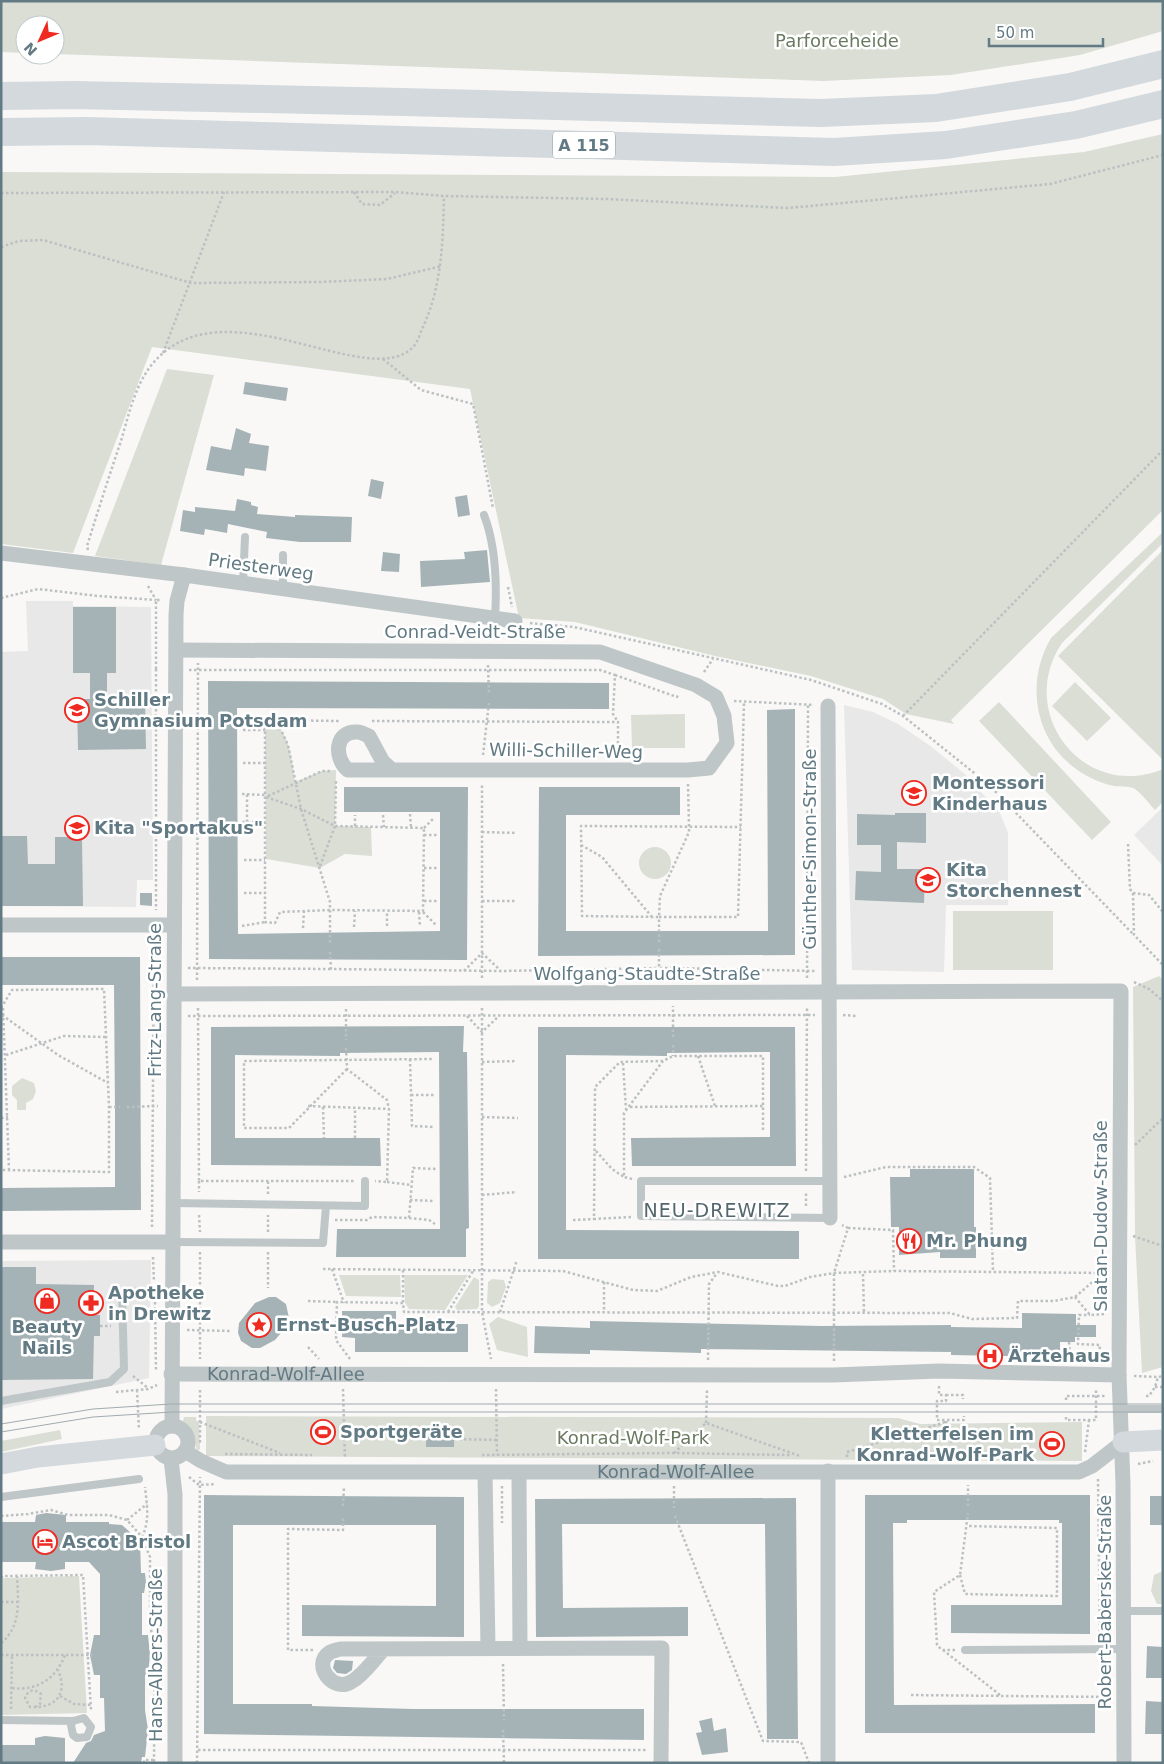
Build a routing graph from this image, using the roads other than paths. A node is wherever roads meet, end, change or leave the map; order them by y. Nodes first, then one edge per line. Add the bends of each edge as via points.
1 (1163, 64) edge
2 (1, 96) edge
3 (1163, 104) edge
4 (1, 132) edge
5 (484, 515) dead end
6 (245, 537) dead end
7 (1, 553) edge
8 (283, 555) dead end
9 (184, 575) junction
10 (243, 583) junction
11 (283, 589) junction
12 (495, 619) junction
13 (514, 621) road end
14 (176, 650) junction
15 (828, 706) road end
16 (726, 743) joint
17 (392, 770) junction
18 (1, 925) edge
19 (174, 925) junction
20 (1125, 986) joint
21 (830, 992) junction
22 (174, 994) junction
23 (365, 1181) road end
24 (830, 1181) junction
25 (172, 1203) junction
26 (326, 1206) junction
27 (830, 1218) joint
28 (1, 1242) edge
29 (172, 1242) junction
30 (172, 1291) junction
31 (172, 1374) junction
32 (1120, 1375) junction
33 (1, 1401) edge
34 (1121, 1409) junction
35 (1163, 1409) edge
36 (172, 1426) junction
37 (1163, 1440) edge
38 (1123, 1442) junction
39 (185, 1451) junction
40 (163, 1452) junction
41 (1, 1464) edge
42 (828, 1471) junction
43 (485, 1473) junction
44 (519, 1473) junction
45 (139, 1479) dead end
46 (1, 1497) edge
47 (1124, 1611) junction
48 (1163, 1611) edge
49 (488, 1648) junction
50 (520, 1648) junction
51 (384, 1649) junction
52 (1124, 1649) junction
53 (965, 1650) road end
54 (1, 1720) edge
55 (73, 1721) junction
56 (661, 1756) edge
57 (175, 1763) edge
58 (828, 1763) edge
59 (1124, 1763) edge

1 - 2 highway, A 115 via 1070,87 936,108 821,113 74,95
3 - 4 highway, A 115 via 1076,125 955,143 834,152 86,131
5 - 12 lane via 492,548
6 - 10 lane
7 - 9 street, Priesterweg
8 - 11 lane
9 - 10 street, Priesterweg
9 - 14 street, Fritz-Lang-Straße via 177,602
10 - 11 street, Priesterweg
11 - 12 street, Priesterweg
12 - 13 street, Priesterweg
14 - 16 street, Conrad-Veidt-Straße via 600,652 696,685 716,697 724,716
14 - 19 street, Fritz-Lang-Straße
15 - 21 street, Günther-Simon-Straße
16 - 17 street, Willi-Schiller-Weg via 709,768 688,770
17 - 17 street, Willi-Schiller-Weg via 383,762 369,736 358,726 337,746 342,765 348,770
18 - 19 street
19 - 22 street, Fritz-Lang-Straße
20 - 21 street, Wolfgang-Staudte-Straße
20 - 32 street, Slatan-Dudow-Straße via 1120,1160
21 - 22 street, Wolfgang-Staudte-Straße
21 - 24 street, Günther-Simon-Straße
22 - 25 street, Fritz-Lang-Straße
23 - 26 lane via 365,1206
24 - 27 street, Günther-Simon-Straße
24 - 27 lane via 640,1181 640,1216
25 - 26 lane
25 - 29 street, Fritz-Lang-Straße
26 - 29 lane via 323,1243
28 - 29 street
29 - 30 street, Fritz-Lang-Straße
30 - 31 street, Fritz-Lang-Straße
30 - 33 lane via 122,1292 124,1369 110,1382
31 - 32 street, Konrad-Wolf-Allee via 832,1375 939,1371
31 - 36 street, Fritz-Lang-Straße
32 - 34 street, Slatan-Dudow-Straße
34 - 35 lane
34 - 38 street, Slatan-Dudow-Straße
36 - 39 street via 181,1429 187,1437
36 - 40 street via 158,1434
37 - 38 street
38 - 42 street, Konrad-Wolf-Allee via 1080,1472 847,1463
38 - 47 street, Robert-Baberske-Straße
39 - 40 street via 178,1457
39 - 43 street, Konrad-Wolf-Allee via 226,1472 345,1464
40 - 41 street via 38,1457
40 - 57 street, Hans-Albers-Straße via 175,1494
42 - 44 street, Konrad-Wolf-Allee
42 - 58 street
43 - 44 street, Konrad-Wolf-Allee
43 - 49 street
44 - 50 street
45 - 46 lane
47 - 48 lane
47 - 52 street, Robert-Baberske-Straße
49 - 50 street
49 - 51 street
50 - 56 street via 662,1648
51 - 51 street via 340,1649 329,1653 324,1672 331,1682 344,1685 356,1679
52 - 53 lane
52 - 59 street, Robert-Baberske-Straße
54 - 55 lane
55 - 55 lane via 84,1718 91,1727 87,1737 77,1738 70,1730

